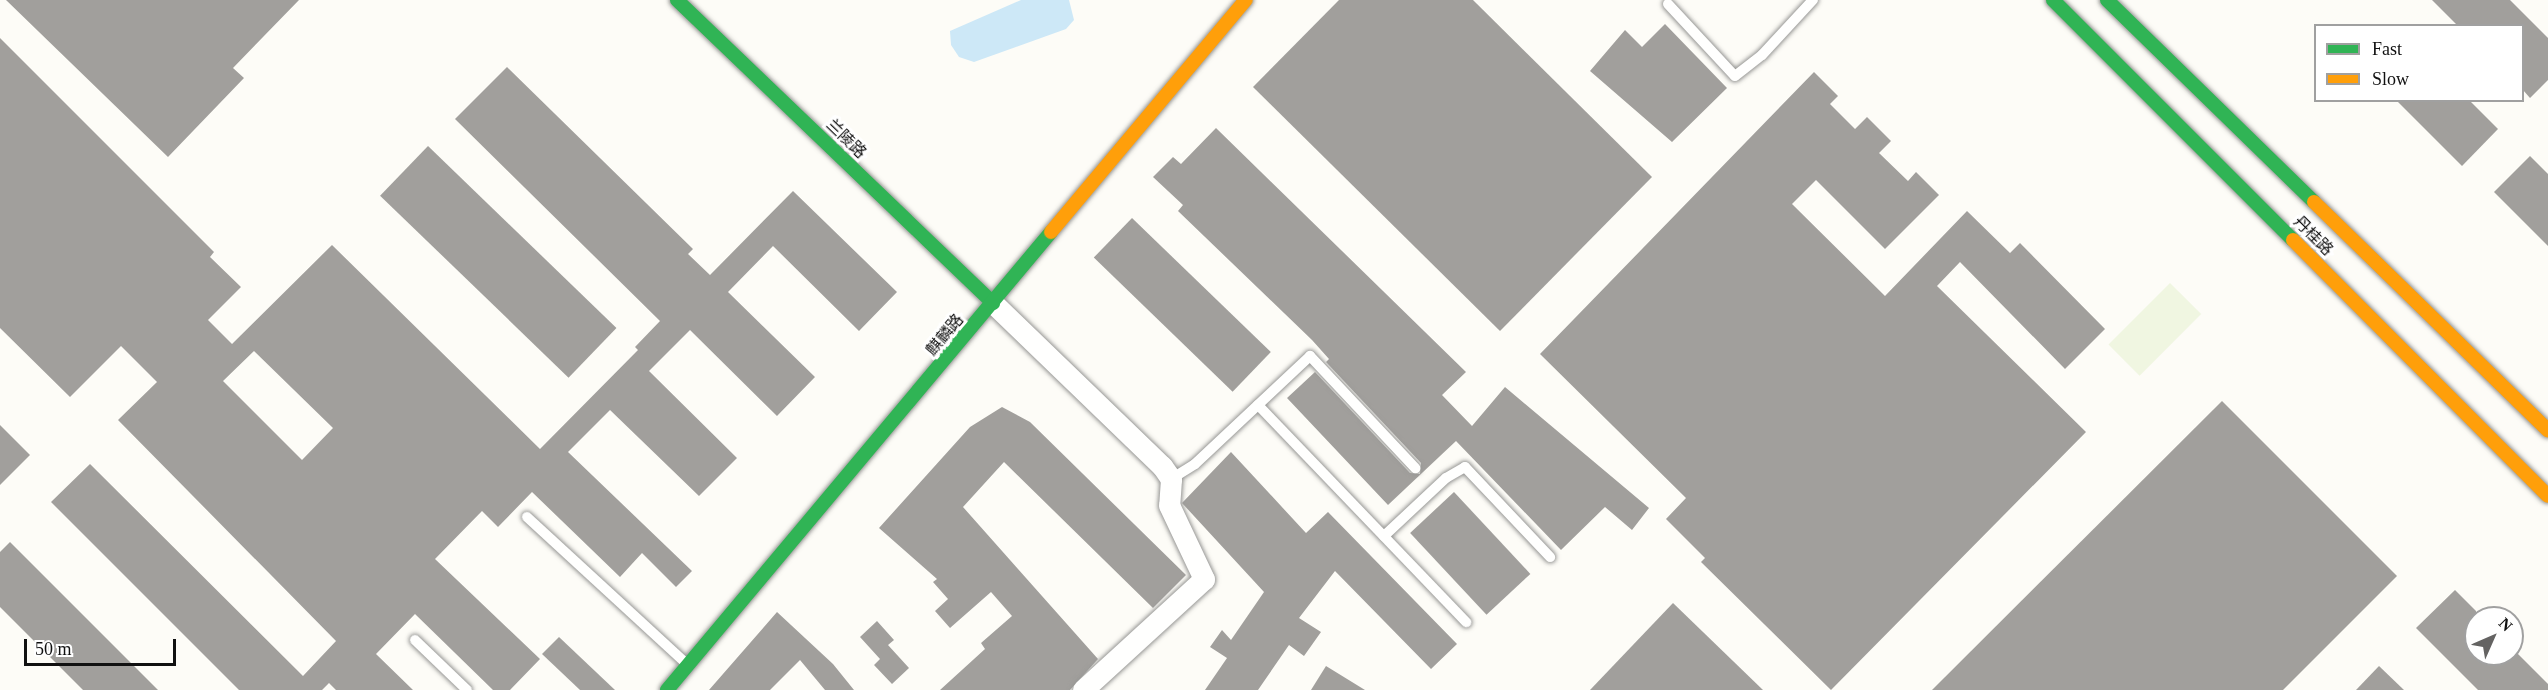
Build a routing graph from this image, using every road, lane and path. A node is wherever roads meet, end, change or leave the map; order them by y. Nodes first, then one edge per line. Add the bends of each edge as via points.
1 (676, 0) edge
2 (1246, 0) edge
3 (1812, 0) edge
4 (2053, 0) edge
5 (2108, 0) edge
6 (1668, 4) dead end
7 (993, 303) junction
8 (1258, 405) junction
9 (2548, 430) edge
10 (1415, 468) dead end
11 (1171, 479) junction
12 (2548, 496) edge
13 (527, 517) dead end
14 (1384, 536) junction
15 (1550, 557) dead end
16 (1466, 622) dead end
17 (415, 640) dead end
18 (688, 665) junction
19 (467, 690) edge
20 (667, 690) edge
21 (1083, 690) edge

1 - 7 street, 兰陵路
2 - 7 street, 麒麟路
3 - 6 lane via 1762,55 1735,76
4 - 12 street, 丹桂路
5 - 9 street, 丹桂路
7 - 11 street
7 - 18 street, 麒麟路
8 - 10 lane via 1310,356
8 - 11 lane via 1195,464
8 - 14 lane
11 - 21 street via 1169,505 1204,579
13 - 18 lane
14 - 15 lane via 1446,478 1465,467
14 - 16 lane
17 - 19 lane
18 - 20 street, 麒麟路

